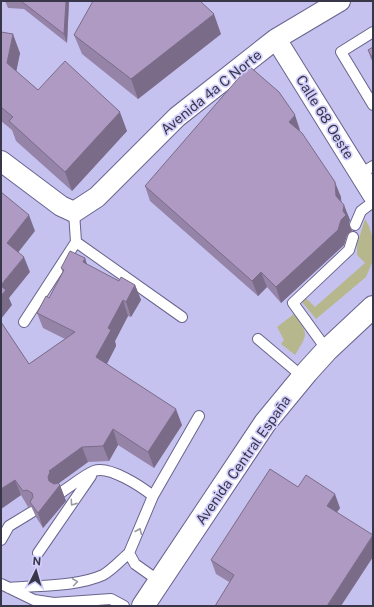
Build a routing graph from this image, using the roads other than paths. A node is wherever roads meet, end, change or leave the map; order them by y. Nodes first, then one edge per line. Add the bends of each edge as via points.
1 (340, 1) edge
2 (373, 32) edge
3 (276, 39) junction
4 (373, 105) edge
5 (1, 161) edge
6 (367, 170) edge
7 (373, 195) edge
8 (373, 202) edge
9 (74, 212) junction
10 (355, 225) dead end
11 (353, 237) dead end
12 (76, 242) junction
13 (373, 307) edge
14 (182, 317) dead end
15 (24, 322) dead end
16 (258, 339) dead end
17 (327, 350) junction
18 (303, 377) junction
19 (199, 416) dead end
20 (95, 471) junction
21 (60, 493) edge
22 (153, 496) junction
23 (32, 512) edge
24 (1, 540) edge
25 (38, 553) dead end
26 (129, 553) junction
27 (159, 581) junction
28 (5, 586) edge
29 (124, 606) edge
30 (143, 606) edge

1 - 3 street, Avenida 4a C Norte
2 - 4 lane via 341,52
3 - 6 street, Calle 68 Oeste
3 - 9 street, Avenida 4a C Norte via 177,117 97,197
5 - 9 street via 61,206
6 - 7 street, Calle 68 Oeste
8 - 10 lane via 361,210
9 - 12 lane
11 - 17 lane via 349,250 293,303
12 - 14 lane
12 - 15 lane
13 - 17 main road, Avenida Central España
16 - 18 lane
17 - 18 main road, Avenida Central España
18 - 27 main road, Avenida Central España via 265,423
19 - 22 lane
20 - 21 lane
20 - 22 lane via 109,472
20 -> 25 lane
26 -> 22 lane
23 - 24 lane via 9,526
26 - 27 lane via 135,564
28 -> 26 lane via 51,585 90,579 104,574
27 - 30 main road, Avenida Central España
28 - 29 lane via 34,600 54,603 110,599

